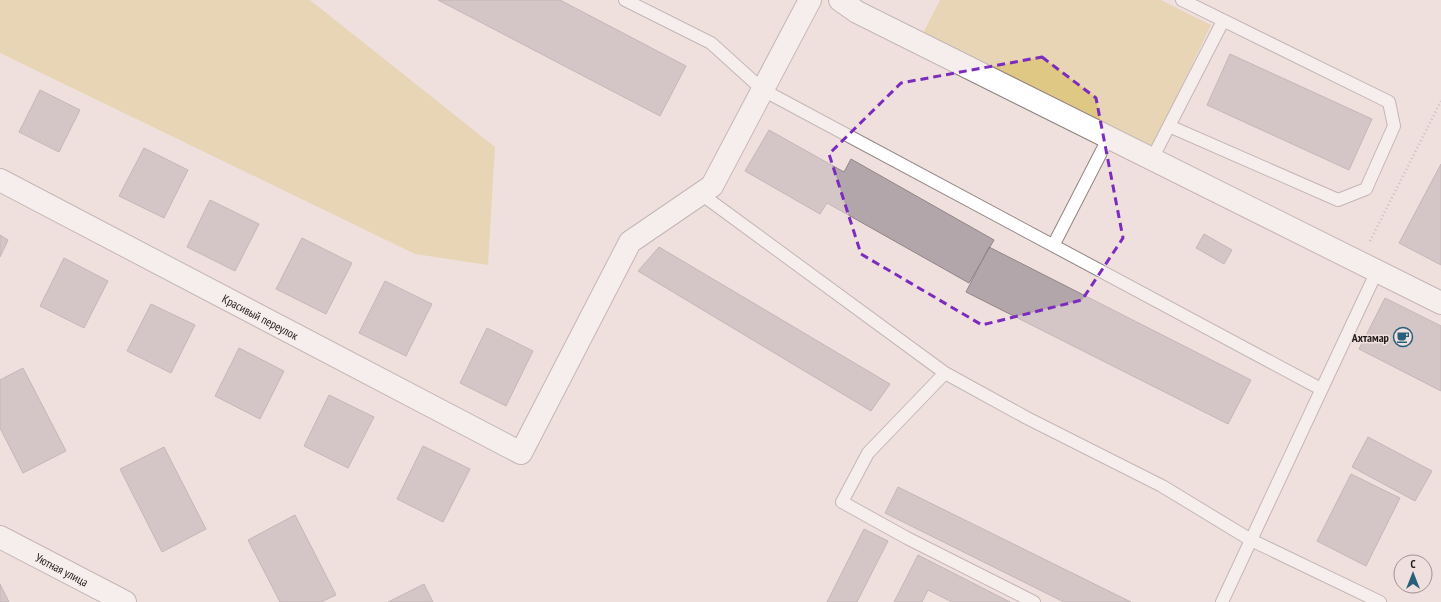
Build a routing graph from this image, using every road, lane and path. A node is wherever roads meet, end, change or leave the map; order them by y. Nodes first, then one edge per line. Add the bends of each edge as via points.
1 (625, 0) edge
2 (810, 0) edge
3 (840, 0) edge
4 (1182, 0) edge
5 (1223, 21) junction
6 (763, 90) junction
7 (1441, 101) edge
8 (1169, 126) junction
9 (1109, 137) junction
10 (1152, 159) junction
11 (0, 180) edge
12 (701, 194) junction
13 (1054, 244) junction
14 (1368, 266) junction
15 (1441, 303) edge
16 (945, 373) junction
17 (1321, 389) junction
18 (0, 537) edge
19 (1250, 540) junction
20 (125, 602) edge
21 (1034, 602) edge
22 (1222, 602) edge
23 (1380, 602) edge

1 - 6 lane via 711,44
2 - 6 street
3 - 9 street via 857,12
4 - 5 lane
5 - 8 lane
5 - 8 lane via 1389,102 1394,126 1366,189 1338,200
6 - 12 street via 712,186
6 - 13 lane
7 - 14 path
8 - 10 lane
9 - 10 street
9 - 13 lane
10 - 14 street
11 - 12 street, Красивый переулок via 521,453 630,242
12 - 16 lane
13 - 17 lane
14 - 15 street
14 - 17 lane
16 - 19 lane via 1162,486
16 - 21 lane via 868,453 842,502
17 - 19 lane
18 - 20 street, Уютная улица
19 - 22 lane
19 - 23 lane

